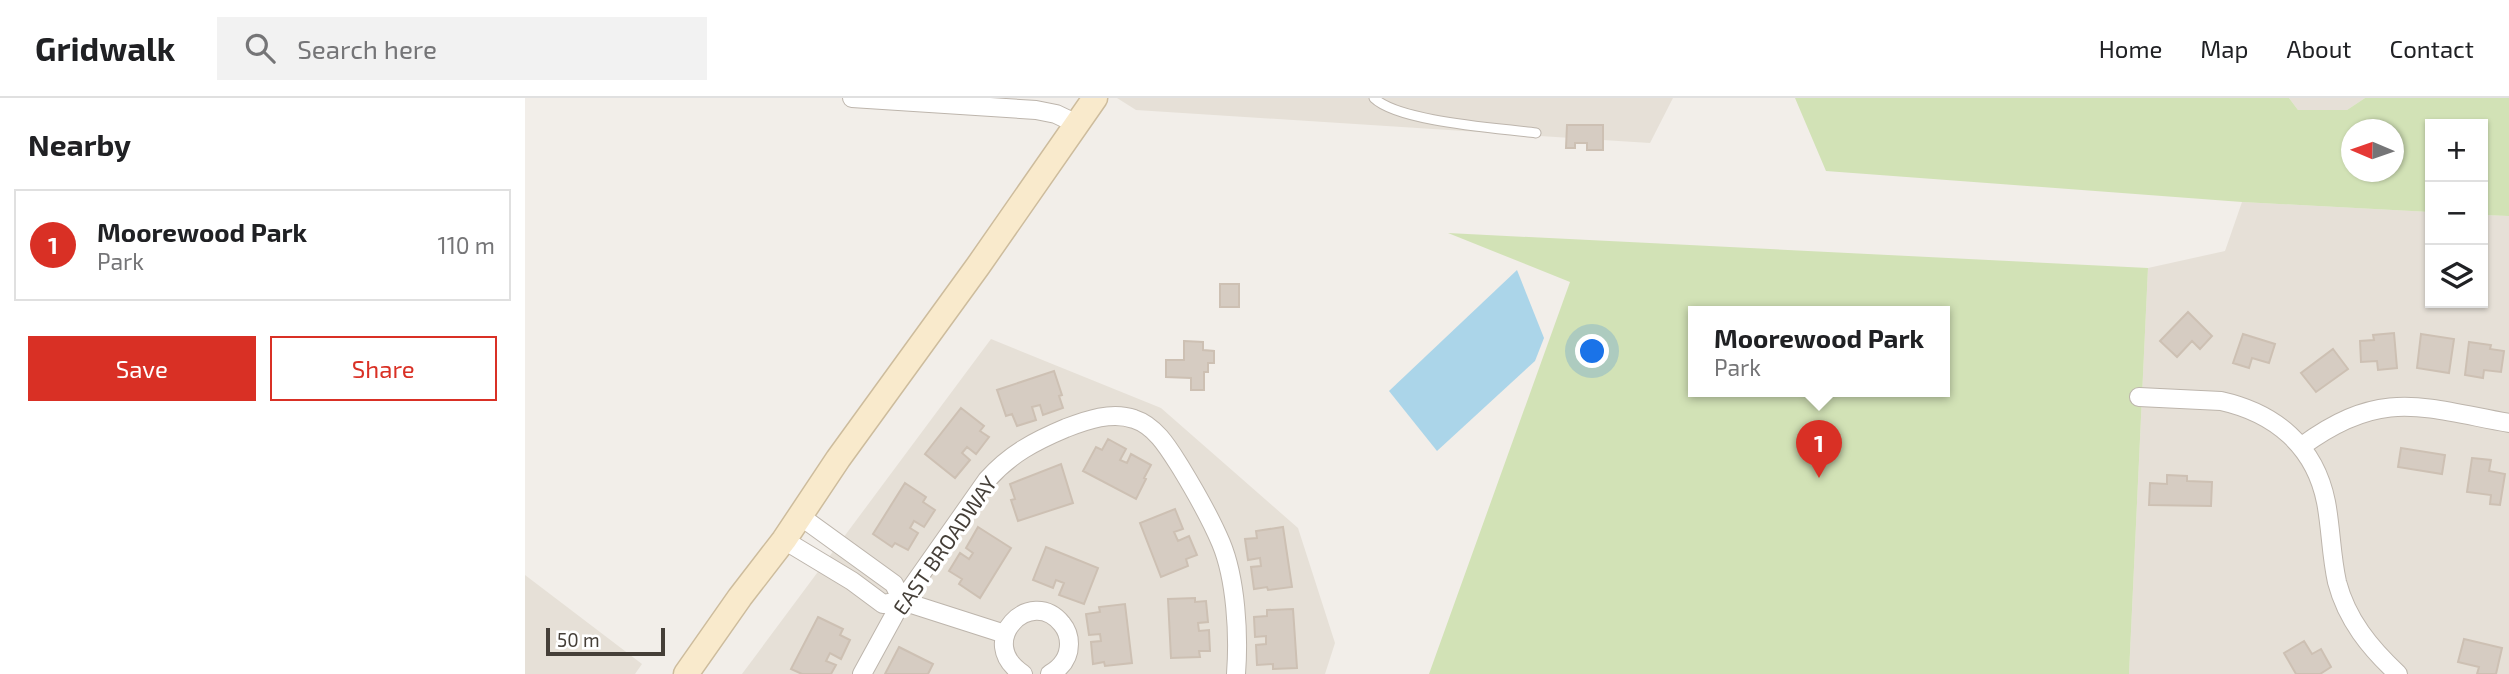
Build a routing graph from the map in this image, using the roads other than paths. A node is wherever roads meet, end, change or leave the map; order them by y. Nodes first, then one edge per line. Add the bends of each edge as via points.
1 (852, 98) edge
2 (1095, 98) edge
3 (1374, 98) edge
4 (1077, 124) junction
5 (1537, 133) dead end
6 (2139, 397) dead end
7 (2509, 423) edge
8 (2302, 446) junction
9 (800, 516) junction
10 (784, 540) junction
11 (902, 601) junction
12 (1005, 634) junction
13 (686, 674) edge
14 (862, 674) edge
15 (1023, 674) edge
16 (1051, 674) edge
17 (1236, 674) edge
18 (2398, 674) edge

1 - 4 street via 1036,110
2 - 4 main road
3 - 5 lane via 1415,117
4 - 9 main road
6 - 8 street via 2233,404 2274,423
7 - 8 street via 2417,406 2391,406 2350,417
8 - 18 street via 2326,501 2338,583 2351,616 2373,651
9 - 10 main road
9 - 11 street via 894,584
10 - 11 street via 883,604
10 - 13 main road
11 - 12 street
11 - 14 street, EAST BROADWAY
11 - 17 street, EAST BROADWAY via 1003,461 1083,422 1113,416 1132,418 1156,433 1170,450 1221,544 1235,617
12 - 15 street via 1006,658
12 - 16 street via 1015,619 1027,612 1040,611 1059,620 1069,648 1064,663

